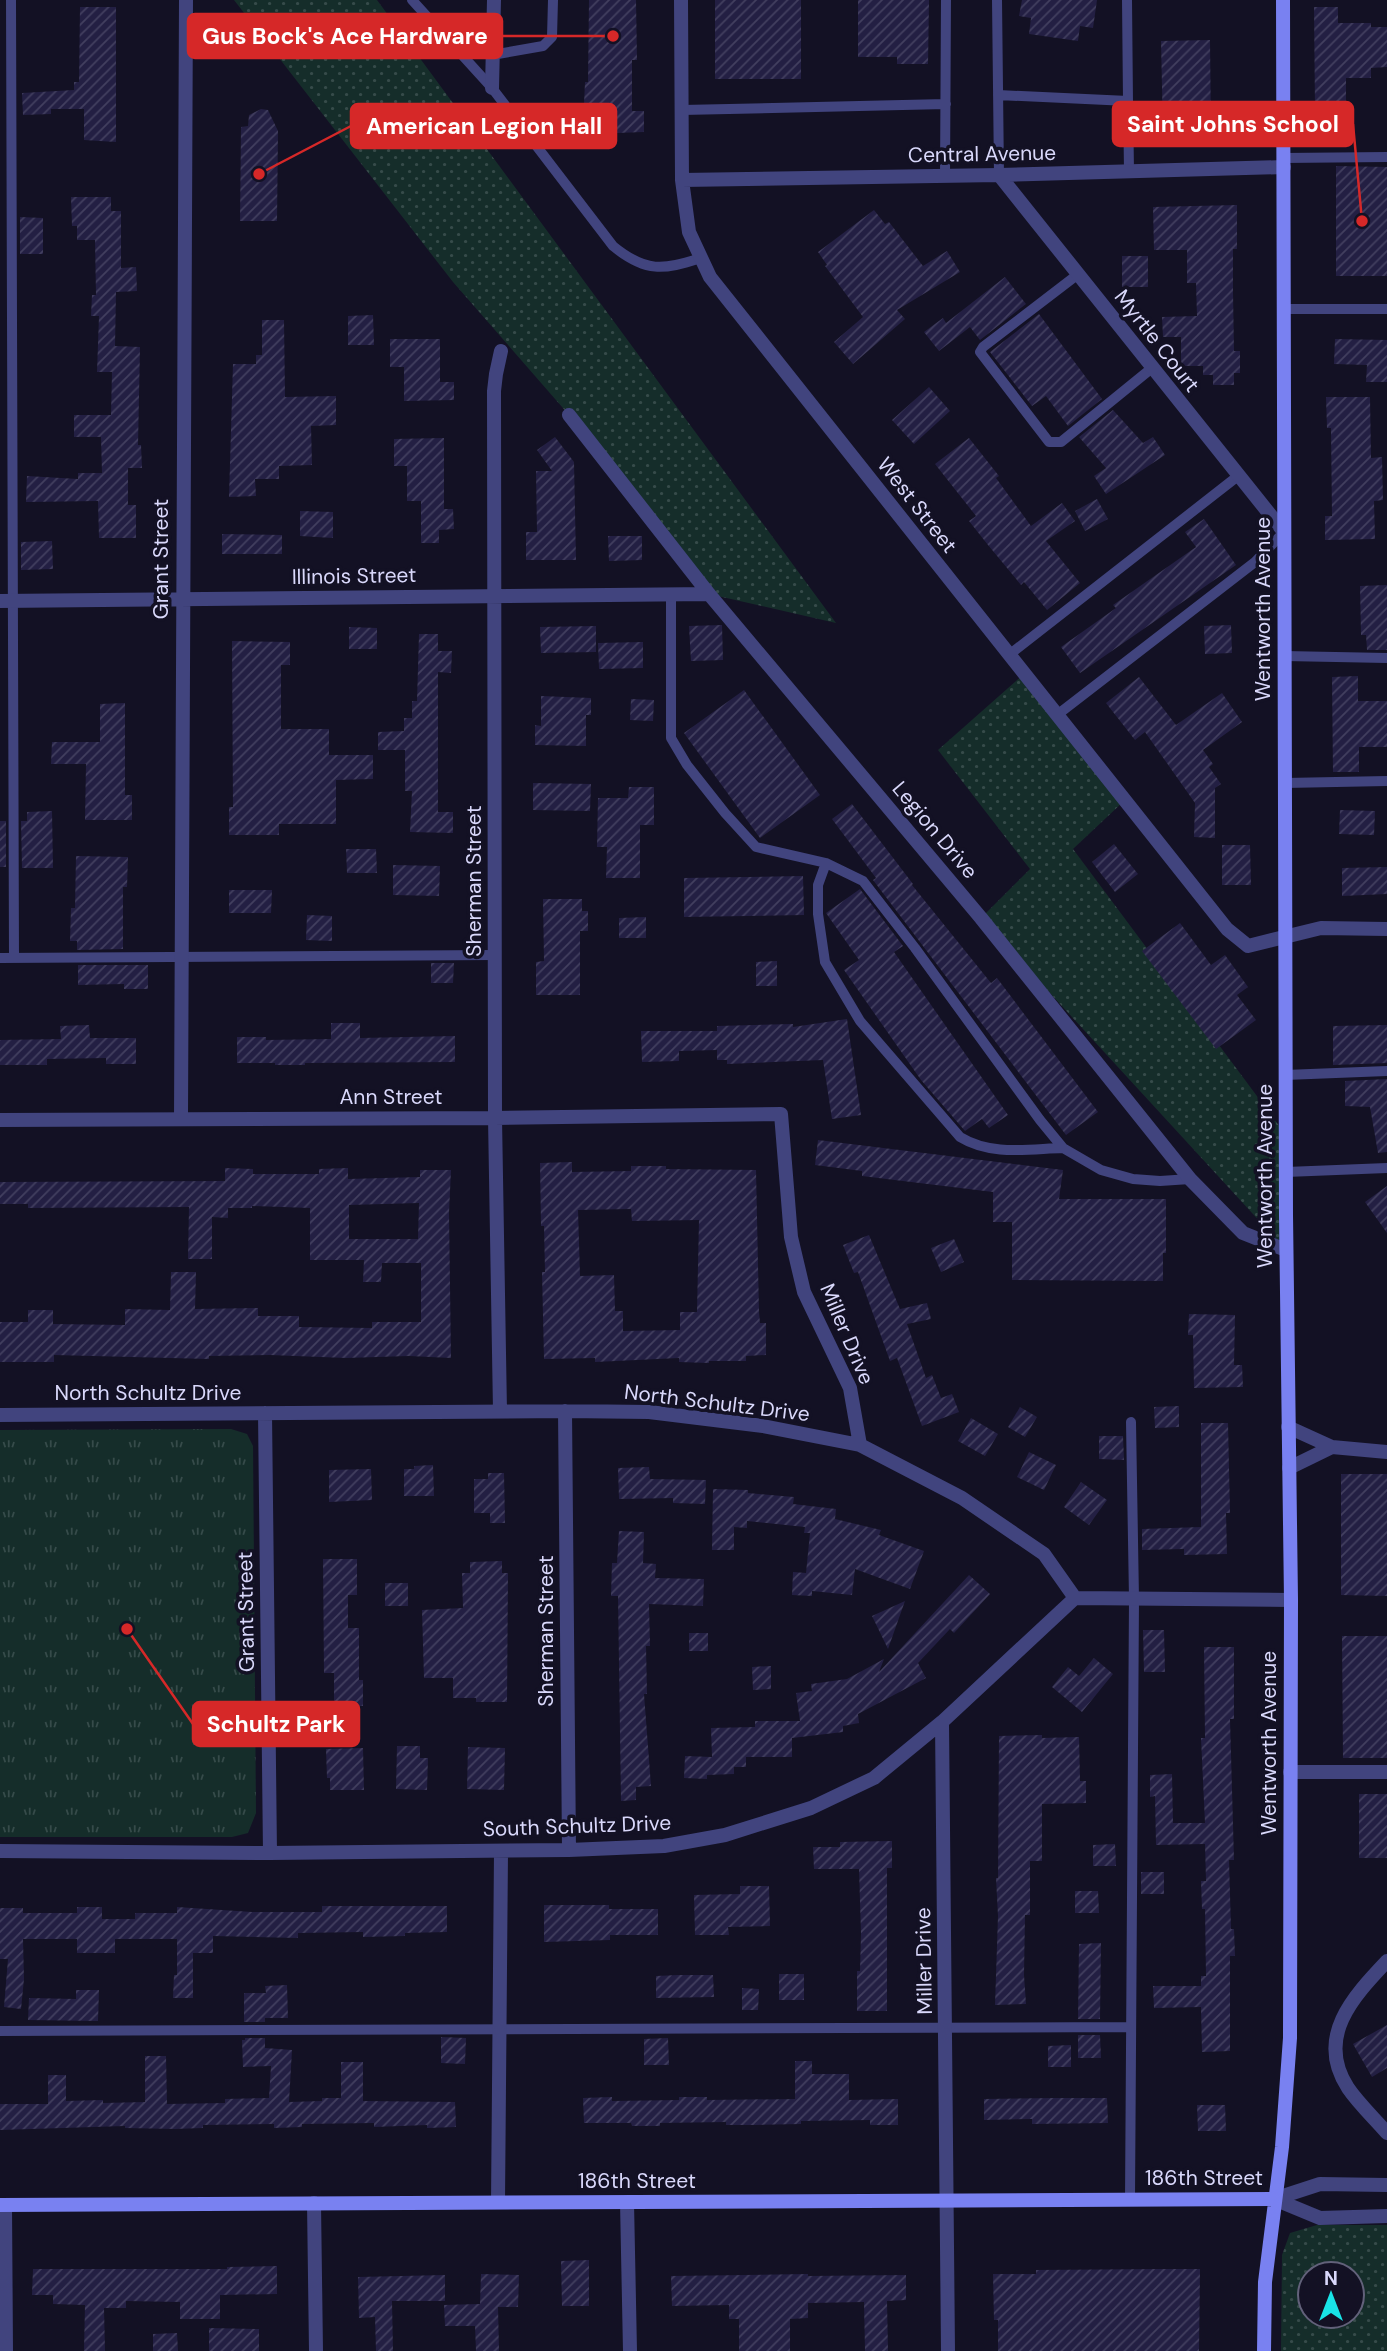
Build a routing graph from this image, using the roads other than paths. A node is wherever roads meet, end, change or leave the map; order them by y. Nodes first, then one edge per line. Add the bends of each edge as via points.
1 (11, 0) edge
2 (186, 0) edge
3 (412, 0) edge
4 (494, 0) edge
5 (553, 0) edge
6 (681, 0) edge
7 (946, 0) edge
8 (997, 0) edge
9 (1127, 0) edge
10 (1283, 0) edge
11 (492, 55) junction
12 (492, 88) junction
13 (998, 95) junction
14 (1128, 100) junction
15 (946, 104) junction
16 (682, 110) junction
17 (1387, 157) edge
18 (1284, 162) junction
19 (1129, 172) junction
20 (999, 175) junction
21 (945, 176) junction
22 (682, 180) junction
23 (701, 258) junction
24 (1077, 275) junction
25 (1284, 309) junction
26 (1387, 309) edge
27 (502, 351) dead end
28 (1152, 368) junction
29 (569, 415) dead end
30 (1238, 476) junction
31 (1284, 532) junction
32 (671, 594) junction
33 (709, 594) junction
34 (494, 596) junction
35 (182, 599) junction
36 (7, 601) edge
37 (1009, 655) junction
38 (1284, 656) junction
39 (1387, 658) edge
40 (1057, 715) junction
41 (1387, 781) edge
42 (1285, 783) junction
43 (826, 863) junction
44 (1387, 929) edge
45 (1285, 937) junction
46 (495, 955) junction
47 (181, 957) junction
48 (0, 958) edge
49 (14, 958) junction
50 (1387, 1071) edge
51 (1285, 1075) junction
52 (781, 1114) joint
53 (181, 1118) junction
54 (495, 1118) junction
55 (0, 1119) edge
56 (1063, 1148) junction
57 (1387, 1168) edge
58 (1286, 1172) junction
59 (1190, 1179) junction
60 (1286, 1250) junction
61 (500, 1411) junction
62 (565, 1411) junction
63 (265, 1413) junction
64 (0, 1415) edge
65 (1131, 1422) dead end
66 (1288, 1427) junction
67 (860, 1445) junction
68 (1332, 1447) junction
69 (1387, 1452) edge
70 (1289, 1468) junction
71 (1075, 1598) junction
72 (1134, 1599) junction
73 (1291, 1600) junction
74 (942, 1721) junction
75 (1290, 1772) junction
76 (1387, 1772) edge
77 (569, 1850) junction
78 (0, 1851) edge
79 (502, 1852) junction
80 (270, 1853) junction
81 (1387, 1961) edge
82 (1131, 2026) junction
83 (946, 2028) junction
84 (500, 2029) junction
85 (0, 2031) edge
86 (1387, 2133) edge
87 (1387, 2185) edge
88 (1130, 2199) junction
89 (1274, 2199) junction
90 (948, 2200) junction
91 (498, 2202) junction
92 (627, 2202) junction
93 (314, 2203) junction
94 (3, 2205) edge
95 (1387, 2216) edge
96 (6, 2351) edge
97 (316, 2351) edge
98 (630, 2351) edge
99 (948, 2351) edge
100 (1264, 2351) edge

1 - 36 lane
2 - 35 street, Grant Street
3 - 12 lane
4 - 11 street
5 - 11 lane via 552,37 542,46
6 - 16 street, West Street
7 - 15 lane
8 - 13 lane
9 - 14 lane
10 - 18 street, Wentworth Avenue
11 - 12 street
12 - 23 lane via 597,228 630,260 667,268
13 - 14 lane
13 - 20 lane
14 - 19 lane
15 - 16 lane
15 - 21 lane
16 - 22 street, West Street
17 - 18 lane
18 - 19 street, Central Avenue
18 - 25 street, Wentworth Avenue
19 - 20 street, Central Avenue
20 - 21 street, Central Avenue
20 - 24 street, Myrtle Court
21 - 22 street, Central Avenue
22 - 23 street, West Street via 689,232
23 - 37 street, West Street via 710,277
24 - 28 street, Myrtle Court
24 - 28 lane via 980,352 1049,442 1061,442
25 - 26 lane
25 - 31 street, Wentworth Avenue
27 - 34 street, Sherman Street via 495,374
28 - 30 street, Myrtle Court
29 - 33 street, Legion Drive
30 - 31 street, Myrtle Court
30 - 37 lane
31 - 38 street, Wentworth Avenue
31 - 40 lane via 1255,562
32 - 33 street, Illinois Street
32 - 34 street, Illinois Street
32 - 43 lane via 671,738 687,765 756,847
33 - 59 street, Legion Drive via 981,918
34 - 35 street, Illinois Street
34 - 46 street, Sherman Street
35 - 36 street, Illinois Street
35 - 47 street, Grant Street
36 - 49 lane
37 - 40 street, West Street
38 - 39 lane
38 - 42 street, Wentworth Avenue
40 - 45 street, West Street via 1227,929 1248,946
41 - 42 lane
42 - 45 street, Wentworth Avenue
43 - 56 lane via 863,881
43 - 56 lane via 818,885 825,962 860,1021 960,1137 1000,1150
44 - 45 street via 1321,928
45 - 51 street, Wentworth Avenue
46 - 47 lane
46 - 54 street, Sherman Street
47 - 49 lane
47 - 53 street, Grant Street
48 - 49 lane
50 - 51 lane
51 - 58 street, Wentworth Avenue
52 - 54 street, Ann Street
52 - 67 street, Miller Drive via 791,1237 804,1292 850,1388
53 - 54 street, Ann Street
53 - 55 street, Ann Street
54 - 61 street, Sherman Street
56 - 59 lane via 1101,1170 1133,1179
57 - 58 lane
58 - 60 street, Wentworth Avenue
59 - 60 street, Legion Drive via 1243,1233
60 - 66 street, Wentworth Avenue
61 - 62 street, North Schultz Drive
61 - 63 street, North Schultz Drive
62 - 67 street, North Schultz Drive via 662,1413
62 - 77 street, Sherman Street
63 - 64 street, North Schultz Drive
63 - 80 street, Grant Street
65 - 72 lane
66 - 68 street
66 - 70 street, Wentworth Avenue
67 - 71 street, North Schultz Drive via 962,1498 1044,1554
68 - 69 street
68 - 70 street
70 - 73 street, Wentworth Avenue
71 - 72 street
71 - 74 street, South Schultz Drive
72 - 73 street
72 - 82 lane
73 - 75 street, Wentworth Avenue
74 - 77 street, South Schultz Drive via 874,1778 811,1808 725,1835 664,1846
74 - 83 street, Miller Drive
75 - 76 street
75 - 89 street, Wentworth Avenue via 1290,2038
77 - 79 street, South Schultz Drive
78 - 80 street, South Schultz Drive
79 - 80 street, South Schultz Drive
79 - 84 street
81 - 86 street via 1344,2013 1336,2034 1336,2057 1349,2089
82 - 83 lane
82 - 88 lane
83 - 84 lane
83 - 90 street, Miller Drive
84 - 85 lane
84 - 91 street
87 - 89 street, 186th Street via 1320,2184
88 - 89 street, 186th Street
88 - 90 street, 186th Street
89 - 95 street, 186th Street via 1320,2218
89 - 100 street, Wentworth Avenue via 1265,2282
90 - 92 street, 186th Street
90 - 99 street, Miller Drive
91 - 92 street, 186th Street
91 - 93 street, 186th Street
92 - 98 street
93 - 94 street, 186th Street
93 - 97 street
94 - 96 street

